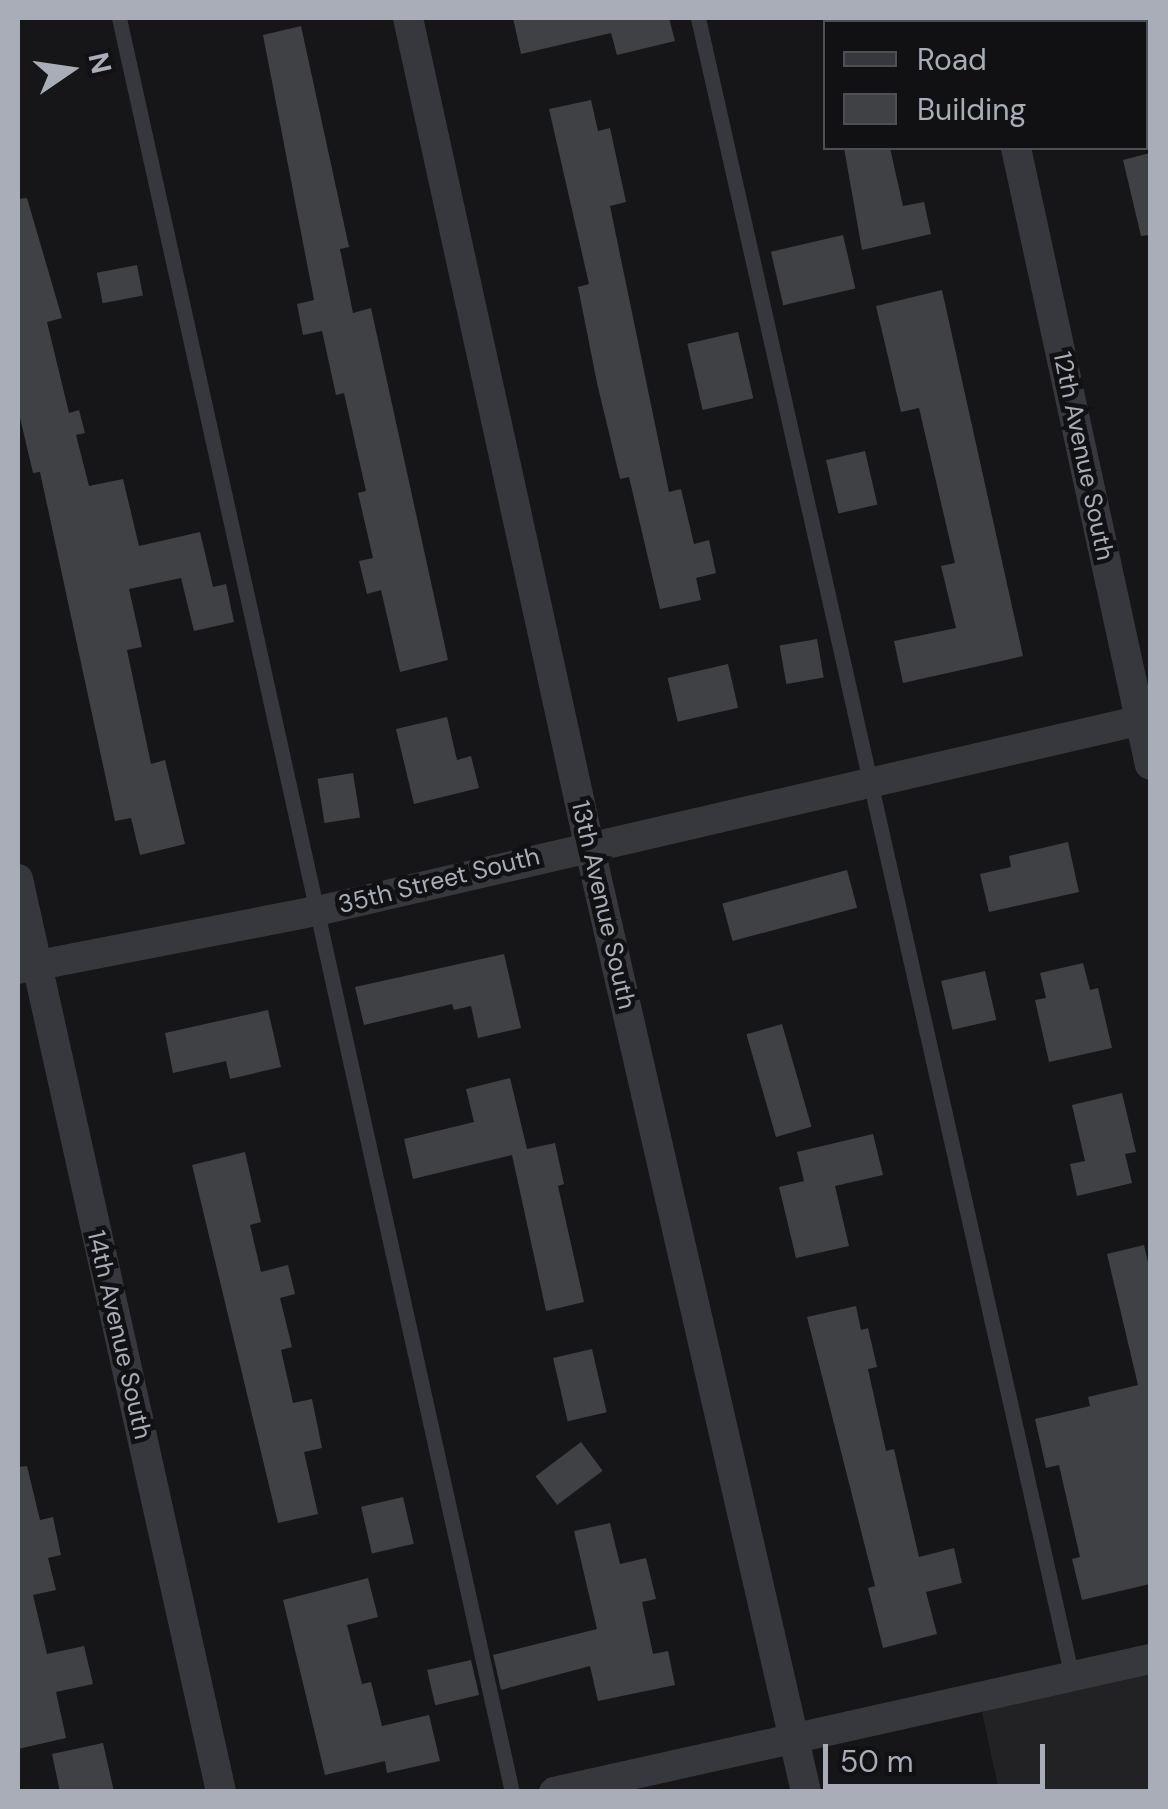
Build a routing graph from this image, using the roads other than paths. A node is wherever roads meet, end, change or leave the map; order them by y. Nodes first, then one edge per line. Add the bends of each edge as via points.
1 (119, 18) edge
2 (408, 18) edge
3 (698, 18) edge
4 (1016, 150) edge
5 (1146, 719) edge
6 (1150, 765) edge
7 (868, 782) junction
8 (589, 845) junction
9 (18, 879) edge
10 (316, 910) junction
11 (27, 967) edge
12 (1150, 1659) edge
13 (1072, 1677) junction
14 (795, 1740) junction
15 (221, 1792) edge
16 (512, 1792) edge
17 (554, 1792) edge
18 (806, 1792) edge

1 - 10 lane
2 - 8 street, 13th Avenue South
3 - 7 lane
4 - 5 street, 12th Avenue South
5 - 6 street, 12th Avenue South
5 - 7 street, 35th Street South
7 - 8 street, 35th Street South
7 - 13 lane
8 - 10 street, 35th Street South
8 - 14 street, 13th Avenue South
9 - 11 street, 14th Avenue South
10 - 11 street, 35th Street South
10 - 16 lane
11 - 15 street, 14th Avenue South
12 - 13 street
13 - 14 street
14 - 17 street
14 - 18 street, 13th Avenue South

